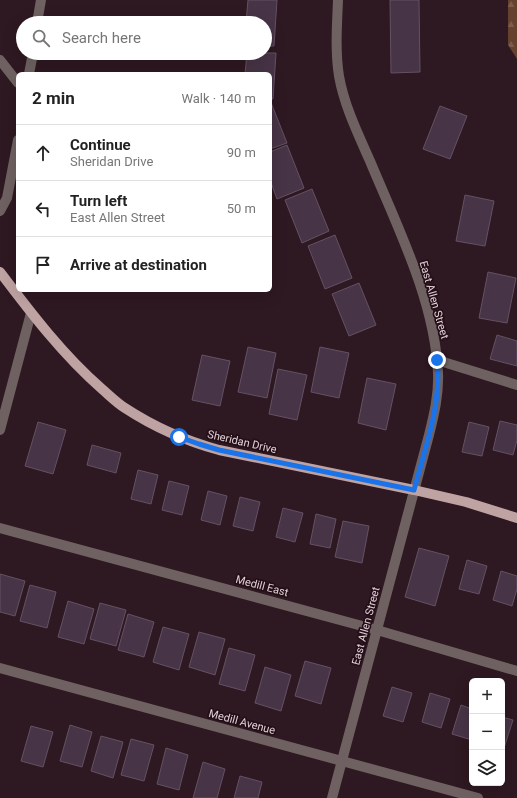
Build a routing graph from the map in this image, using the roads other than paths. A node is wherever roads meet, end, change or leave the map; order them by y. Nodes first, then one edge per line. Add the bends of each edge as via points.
1 (41, 0) edge
2 (338, 0) edge
3 (38, 16) edge
4 (0, 60) edge
5 (31, 60) edge
6 (29, 72) edge
7 (16, 80) edge
8 (16, 151) edge
9 (0, 211) edge
10 (0, 272) edge
11 (31, 313) junction
12 (437, 360) junction
13 (517, 385) edge
14 (0, 430) edge
15 (414, 490) junction
16 (517, 518) edge
17 (0, 528) edge
18 (377, 630) junction
19 (0, 668) edge
20 (517, 671) edge
21 (342, 761) junction
22 (332, 798) edge
23 (478, 798) edge

1 - 3 street
2 - 12 street, East Allen Street via 339,76 360,139 404,242 422,294 430,320
4 - 7 street
5 - 6 street
8 - 9 street via 7,198
10 - 11 main road, Sheridan Drive
11 - 14 street
11 - 15 main road, Sheridan Drive via 92,380 124,408 163,430 219,450
12 - 13 street
12 - 15 street, East Allen Street via 437,401
15 - 16 main road, Sheridan Drive via 466,502
15 - 18 street, East Allen Street
17 - 18 street, Medill East
18 - 20 street, Medill East
18 - 21 street, East Allen Street
19 - 21 street, Medill Avenue
21 - 22 street, East Allen Street
21 - 23 street, Medill Avenue

